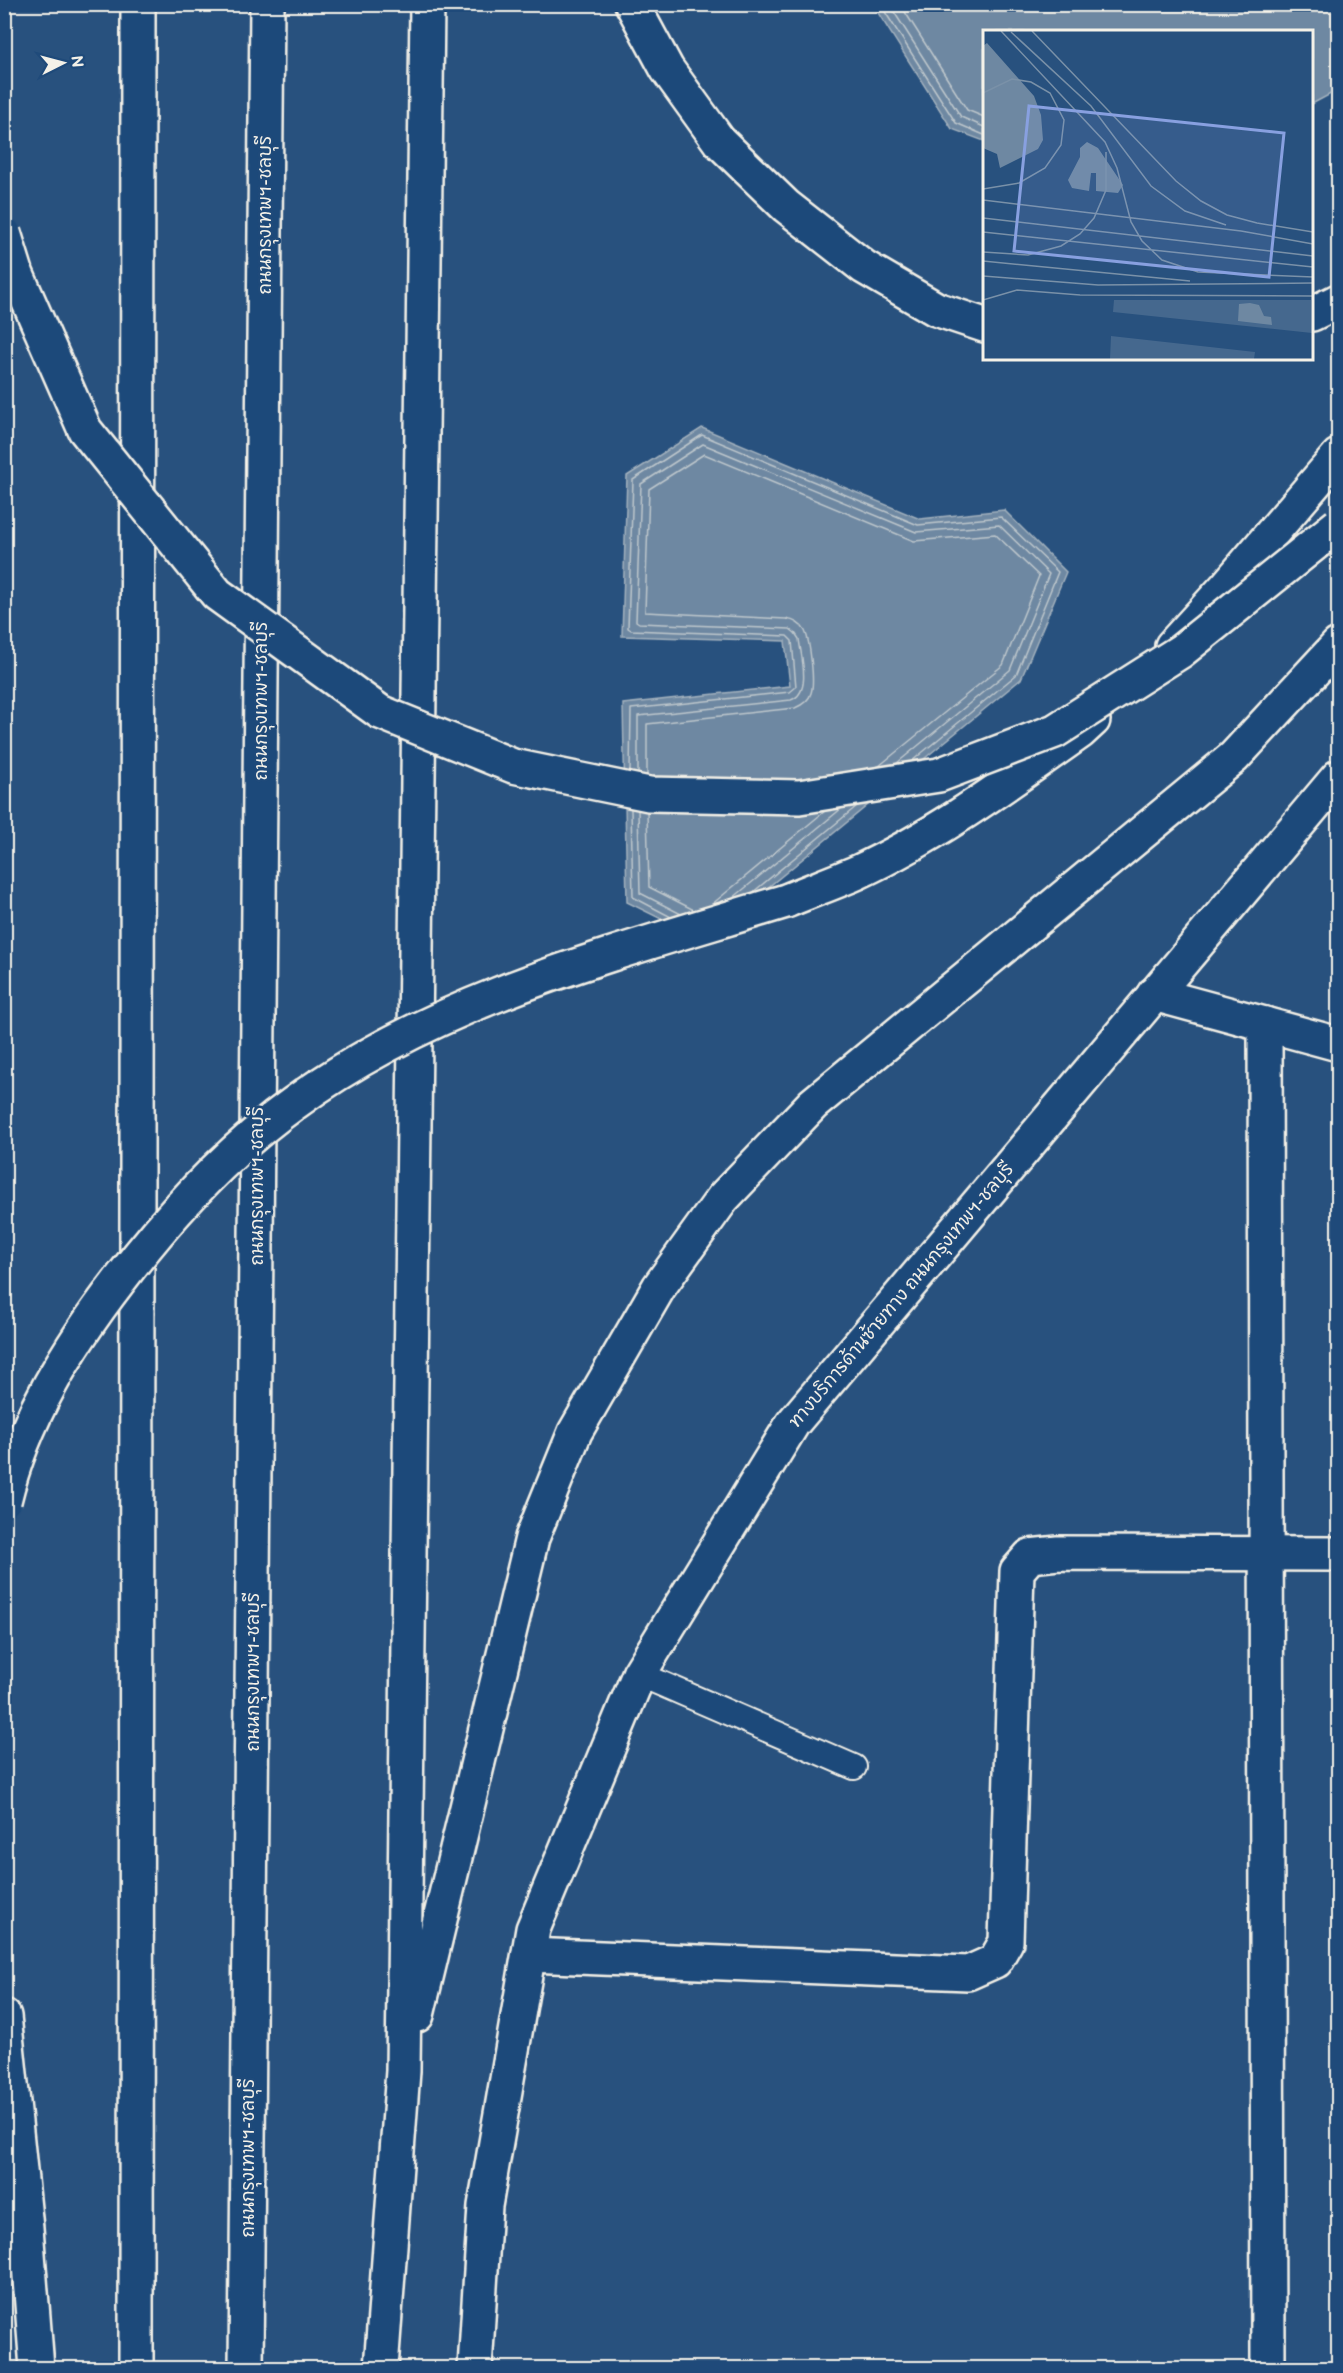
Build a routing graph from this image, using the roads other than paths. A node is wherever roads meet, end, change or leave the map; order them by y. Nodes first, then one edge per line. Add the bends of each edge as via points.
1 (138, 4) edge
2 (267, 4) edge
3 (427, 4) edge
4 (632, 4) edge
5 (4, 233) edge
6 (1338, 301) edge
7 (1313, 313) edge
8 (983, 325) edge
9 (1338, 456) edge
10 (1338, 525) edge
11 (1338, 645) edge
12 (1338, 777) edge
13 (1154, 994) junction
14 (1265, 1024) junction
15 (1338, 1044) edge
16 (4, 1501) edge
17 (1266, 1553) junction
18 (1338, 1554) edge
19 (639, 1674) junction
20 (854, 1767) dead end
21 (529, 1955) junction
22 (4, 2016) edge
23 (403, 2071) junction
24 (37, 2368) edge
25 (136, 2368) edge
26 (246, 2368) edge
27 (381, 2368) edge
28 (476, 2368) edge
29 (1268, 2368) edge

1 - 25 main road
2 - 26 main road, ถนนกรุงเทพฯ-ชลบุรี
3 - 23 main road
4 - 8 main road via 667,69 719,141 786,206 864,267 936,309
5 - 10 main road, bridge via 17,275 85,430 217,594 380,711 513,766 648,794 799,797 939,775 1055,731 1181,651
6 - 7 main road
9 - 16 main road, bridge via 1150,669 1080,732 923,837 859,871 786,901 567,969 480,1001 377,1050 293,1104 214,1170 158,1230 104,1301 59,1367 38,1409
11 - 23 main road via 1233,757 813,1104 723,1198 659,1287 575,1432 532,1538
12 - 13 main road, ทางบริการด้านซ้ายทาง ถนนกรุงเทพฯ-ชลบุรี
13 - 14 main road
13 - 19 main road, ทางบริการด้านซ้ายทาง ถนนกรุงเทพฯ-ชลบุรี via 793,1423
14 - 15 main road
14 - 17 main road
17 - 18 main road
17 - 21 main road via 1058,1553 1030,1556 1017,1571 1006,1942 996,1961 968,1973
17 - 29 main road
19 - 20 lane
19 - 21 main road, ทางบริการด้านซ้ายทาง ถนนกรุงเทพฯ-ชลบุรี via 533,1929
21 - 28 main road, ทางบริการด้านซ้ายทาง ถนนกรุงเทพฯ-ชลบุรี via 484,2206
22 - 24 main road
23 - 27 main road

